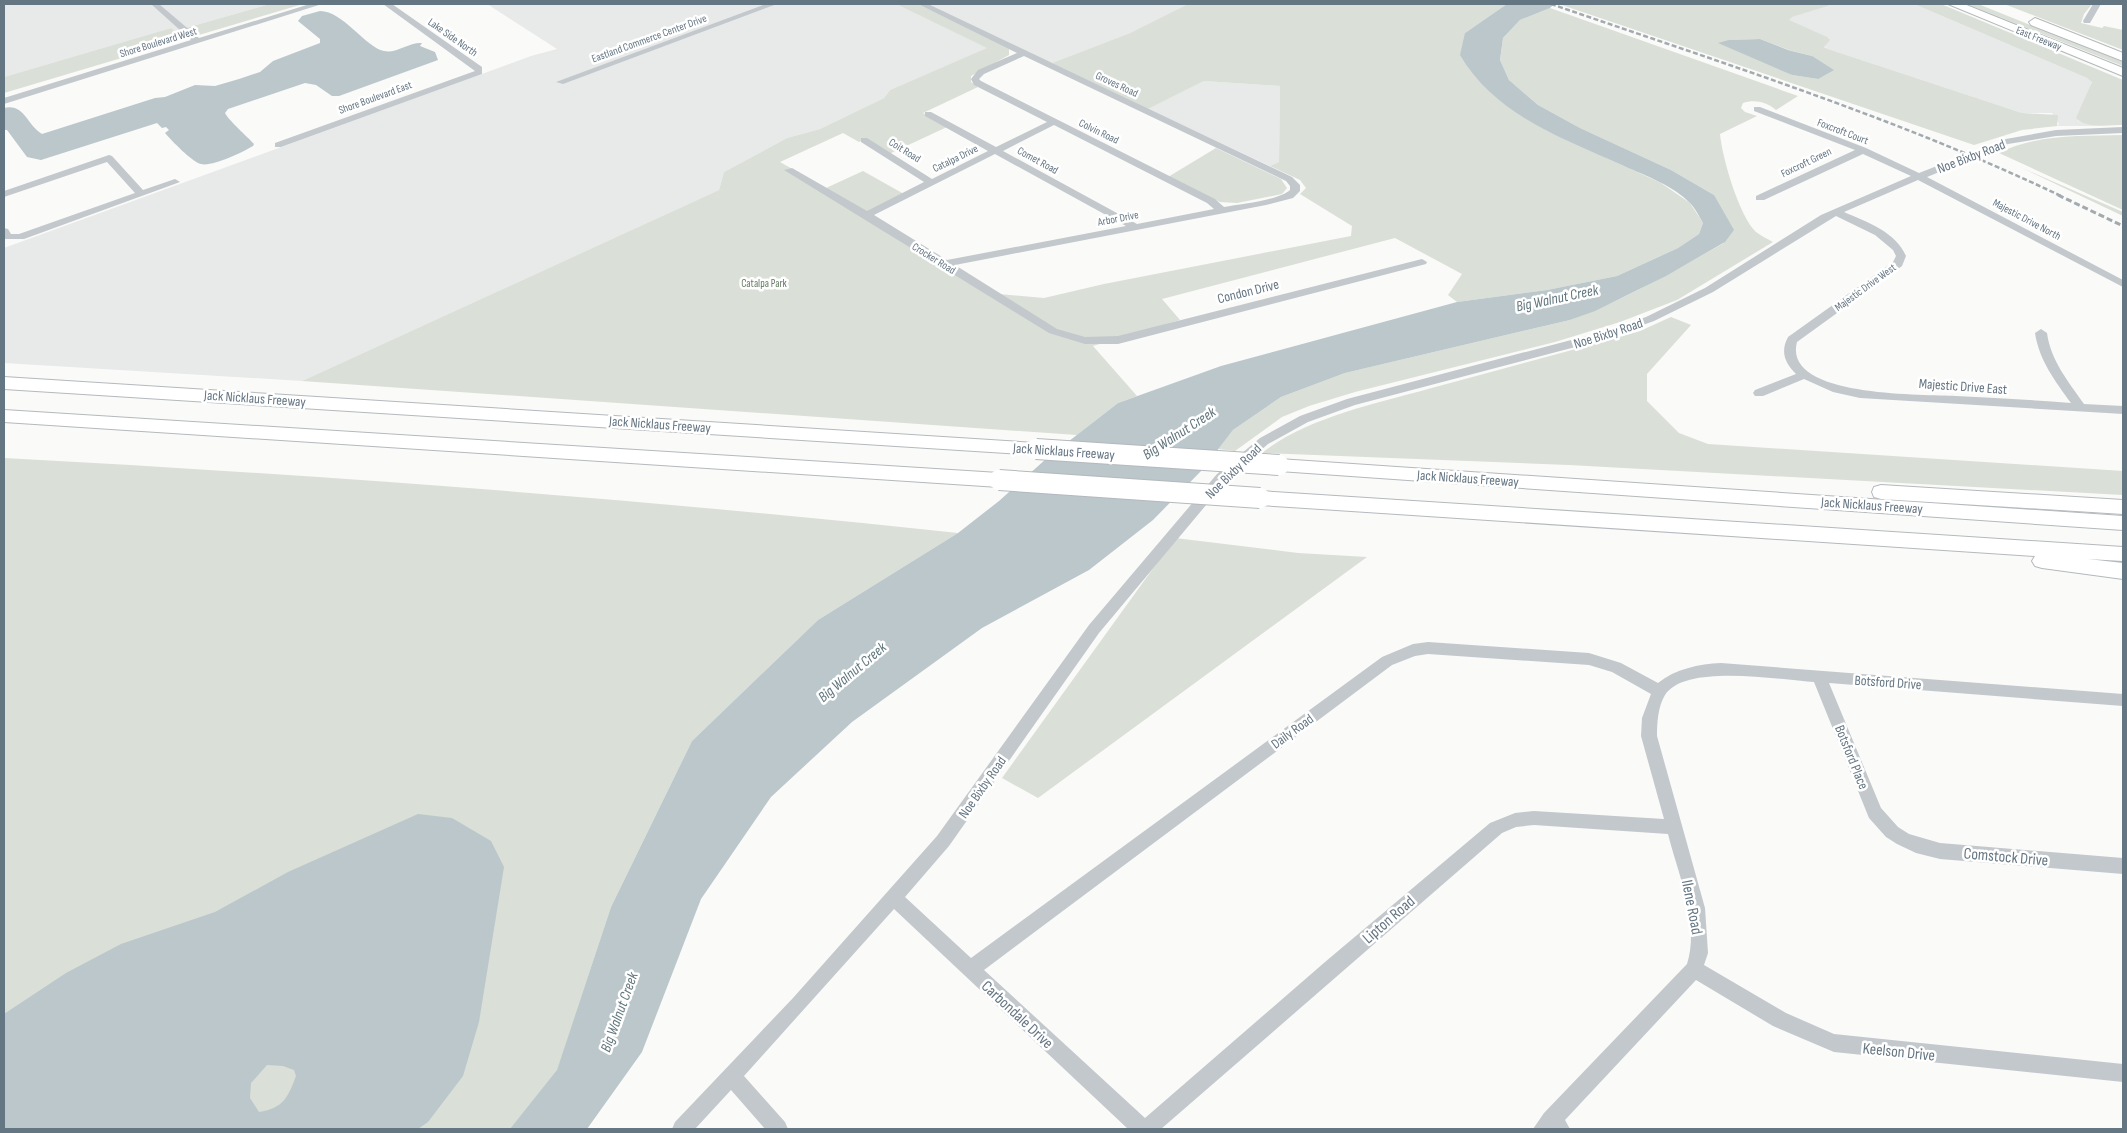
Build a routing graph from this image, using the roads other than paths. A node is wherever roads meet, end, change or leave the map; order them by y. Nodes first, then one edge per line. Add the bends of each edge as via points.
1 (155, 4) edge
2 (318, 4) edge
3 (388, 4) edge
4 (773, 4) edge
5 (922, 4) edge
6 (1954, 4) edge
7 (2097, 4) edge
8 (2027, 19) dead end
9 (2087, 21) dead end
10 (197, 41) junction
11 (1024, 53) junction
12 (2123, 57) edge
13 (480, 72) joint
14 (2123, 73) edge
15 (560, 82) dead end
16 (4, 101) edge
17 (1757, 109) dead end
18 (928, 114) dead end
19 (1053, 122) junction
20 (2123, 130) edge
21 (864, 140) dead end
22 (278, 145) dead end
23 (1863, 150) junction
24 (996, 151) junction
25 (790, 170) dead end
26 (1919, 177) junction
27 (175, 182) dead end
28 (932, 183) junction
29 (1295, 191) joint
30 (4, 194) edge
31 (141, 194) junction
32 (1760, 198) dead end
33 (1221, 210) junction
34 (1836, 212) junction
35 (867, 216) junction
36 (1136, 227) junction
37 (4, 231) edge
38 (13, 238) joint
39 (1422, 262) dead end
40 (944, 264) junction
41 (2123, 284) edge
42 (2041, 333) dead end
43 (1080, 341) joint
44 (1804, 375) junction
45 (4, 383) edge
46 (1759, 393) dead end
47 (2081, 408) junction
48 (2123, 410) edge
49 (4, 416) edge
50 (1735, 495) junction
51 (2123, 507) edge
52 (2123, 523) edge
53 (1799, 534) junction
54 (2123, 554) edge
55 (2123, 571) edge
56 (1819, 677) junction
57 (1659, 691) junction
58 (2123, 700) edge
59 (1673, 827) junction
60 (1892, 832) joint
61 (2123, 866) edge
62 (894, 898) junction
63 (970, 969) junction
64 (1694, 969) junction
65 (2123, 1073) edge
66 (732, 1077) junction
67 (1552, 1126) edge
68 (682, 1129) edge
69 (778, 1129) edge
70 (1142, 1129) edge
71 (1147, 1129) edge

1 - 10 street
2 - 10 street, Shore Boulevard West
3 - 13 street, Lake Side North via 479,68
4 - 15 street, Eastland Commerce Center Drive
5 - 11 street, Groves Road
6 - 14 highway, East Freeway
7 - 9 street
8 - 12 highway, East Freeway
10 - 16 street, Shore Boulevard West
11 - 19 street, Colvin Road via 981,72 975,79 977,83
11 - 29 street, Groves Road via 1289,179 1295,185
13 - 22 street, Shore Boulevard East
17 - 23 street, Foxcroft Court
18 - 24 street, Comet Road
19 - 24 street, Catalpa Drive
19 - 33 street, Colvin Road via 1211,201
20 - 26 street, Noe Bixby Road via 2016,139
21 - 28 street, Coit Road
23 - 26 street, Foxcroft Court
23 - 32 street, Foxcroft Green
24 - 28 street, Catalpa Drive
24 - 36 street, Comet Road
25 - 35 street, Crocker Road
26 - 34 street, Noe Bixby Road
26 - 41 street, Majestic Drive North
27 - 31 street
28 - 35 street, Catalpa Drive
29 - 33 street, Arbor Drive via 1280,199
30 - 31 street via 110,158
31 - 38 street
33 - 36 street, Arbor Drive
34 - 44 street, Majestic Drive West via 1893,242 1902,256 1898,264 1792,340 1789,346 1791,360
34 - 62 street, Noe Bixby Road via 1710,290 1650,319 1594,338 1329,409 1287,427 1257,446 1216,484 1094,629 965,812
35 - 40 street, Crocker Road
36 - 40 street, Arbor Drive
37 - 38 street
39 - 43 street, Condon Drive via 1118,340
40 - 43 street, Crocker Road via 1053,332
42 - 47 street via 2042,348 2050,365
44 - 46 street
44 - 47 street, Majestic Drive East via 1830,388 1860,394
45 - 50 highway, Jack Nicklaus Freeway, bridge
47 - 48 street, Majestic Drive East
49 - 53 highway, bridge
50 - 51 highway via 1799,486
50 - 52 highway, Jack Nicklaus Freeway
53 - 54 highway
53 - 55 highway
56 - 57 street, Botsford Drive via 1701,670 1671,682
56 - 58 street, Botsford Drive
56 - 60 street, Botsford Place via 1876,813
57 - 59 street, Ilene Road via 1653,706 1649,736
57 - 63 street, Daily Road via 1616,667 1588,659 1444,648 1413,650 1399,655
59 - 64 street, Ilene Road via 1696,908 1699,952
59 - 71 street, Lipton Road via 1534,818 1515,820 1496,828
60 - 61 street, Comstock Drive via 1916,846 1940,851
62 - 63 street, Carbondale Drive
62 - 66 street, Noe Bixby Road
63 - 70 street, Carbondale Drive
64 - 65 street, Keelson Drive via 1777,1020 1834,1043
64 - 67 street
66 - 68 street, Noe Bixby Road
66 - 69 street

